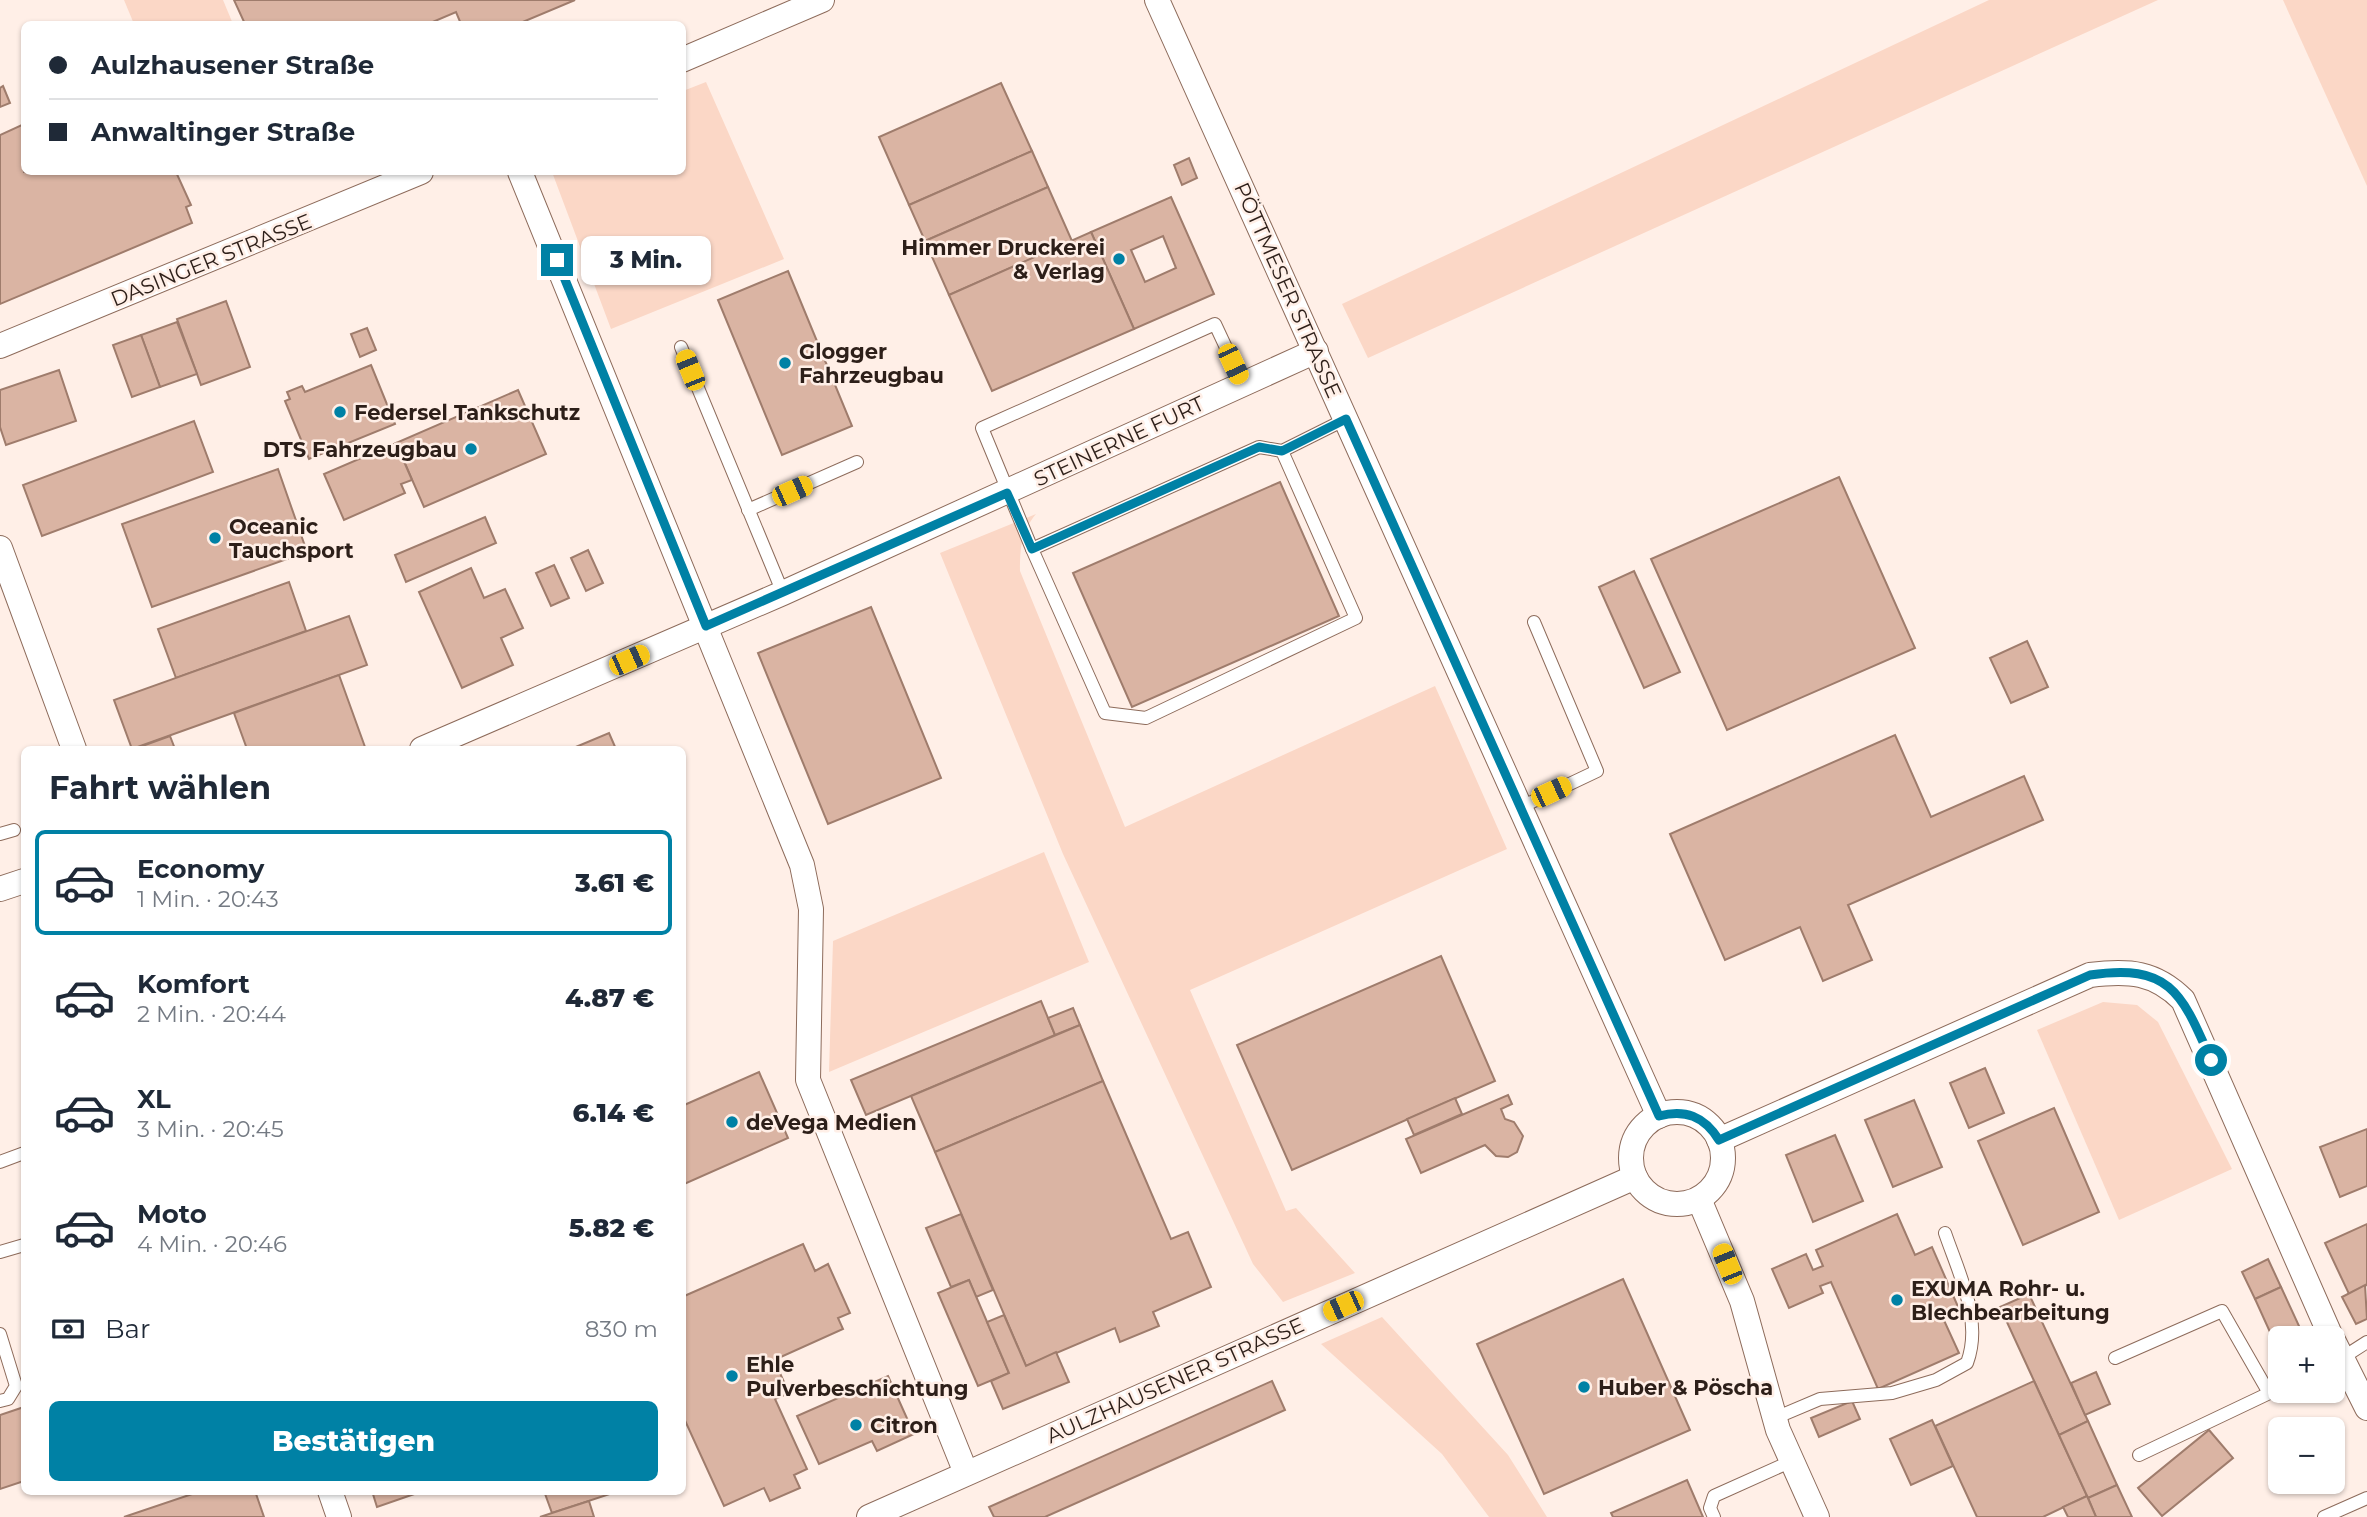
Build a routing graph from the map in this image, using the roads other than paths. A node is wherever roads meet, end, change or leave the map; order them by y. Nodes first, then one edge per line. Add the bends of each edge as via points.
1 (822, 0) edge
2 (1157, 0) edge
3 (686, 58) edge
4 (414, 175) edge
5 (521, 175) edge
6 (0, 346) edge
7 (681, 347) dead end
8 (1316, 351) junction
9 (1243, 384) junction
10 (1346, 419) junction
11 (1282, 451) junction
12 (858, 462) dead end
13 (1007, 493) junction
14 (748, 510) junction
15 (0, 548) edge
16 (1032, 549) junction
17 (783, 593) junction
18 (1534, 622) dead end
19 (706, 626) junction
20 (73, 746) edge
21 (429, 746) edge
22 (1519, 808) junction
23 (14, 830) dead end
24 (0, 834) edge
25 (21, 882) edge
26 (0, 889) edge
27 (1659, 1116) junction
28 (1719, 1140) junction
29 (21, 1154) edge
30 (0, 1162) edge
31 (1635, 1177) junction
32 (1699, 1199) junction
33 (1945, 1233) dead end
34 (21, 1246) edge
35 (0, 1252) edge
36 (2325, 1326) edge
37 (0, 1334) edge
38 (2367, 1342) edge
39 (2345, 1348) edge
40 (2115, 1358) dead end
41 (2345, 1368) edge
42 (2268, 1380) edge
43 (2268, 1393) edge
44 (0, 1401) edge
45 (2367, 1408) edge
46 (1775, 1418) junction
47 (2139, 1455) dead end
48 (1792, 1461) junction
49 (967, 1473) junction
50 (331, 1495) edge
51 (2367, 1498) edge
52 (339, 1517) edge
53 (869, 1517) edge
54 (1714, 1517) edge
55 (1816, 1517) edge
56 (2324, 1517) edge

1 - 3 street
2 - 8 street, PÖTTMESER STRASSE
4 - 6 street, DASINGER STRASSE
5 - 19 street
7 - 14 lane
8 - 9 street, STEINERNE FURT
8 - 10 street, PÖTTMESER STRASSE
9 - 13 street, STEINERNE FURT
9 - 13 lane via 1214,324 982,428
10 - 11 lane
10 - 22 street, PÖTTMESER STRASSE
11 - 16 lane via 1259,447
11 - 16 lane via 1356,618 1146,718 1105,713
12 - 14 lane
13 - 16 lane
13 - 17 street, STEINERNE FURT
14 - 17 lane
15 - 20 street
17 - 19 street, STEINERNE FURT
18 - 22 lane via 1597,771
19 - 21 street, STEINERNE FURT
19 - 49 street via 802,865 811,909 808,1080
22 - 27 street, PÖTTMESER STRASSE
23 - 24 lane
25 - 26 street
27 - 28 street via 1687,1113 1712,1128
27 - 31 street via 1637,1135 1631,1163
28 - 32 street via 1722,1167 1710,1191
28 - 36 street via 2090,975 2117,971 2148,975 2183,1000
29 - 30 lane
31 - 32 street via 1662,1202
31 - 49 street, AULZHAUSENER STRASSE
32 - 46 street via 1742,1301
33 - 46 lane via 1971,1310 1974,1344 1968,1363 1936,1380 1892,1393 1821,1399
34 - 35 lane
37 - 44 lane via 16,1385 8,1399
38 - 39 lane
40 - 42 lane via 2222,1311
41 - 45 street
43 - 47 lane
46 - 48 street
48 - 54 lane via 1714,1496 1710,1508
48 - 55 street
49 - 53 street, AULZHAUSENER STRASSE
50 - 52 street
51 - 56 lane

